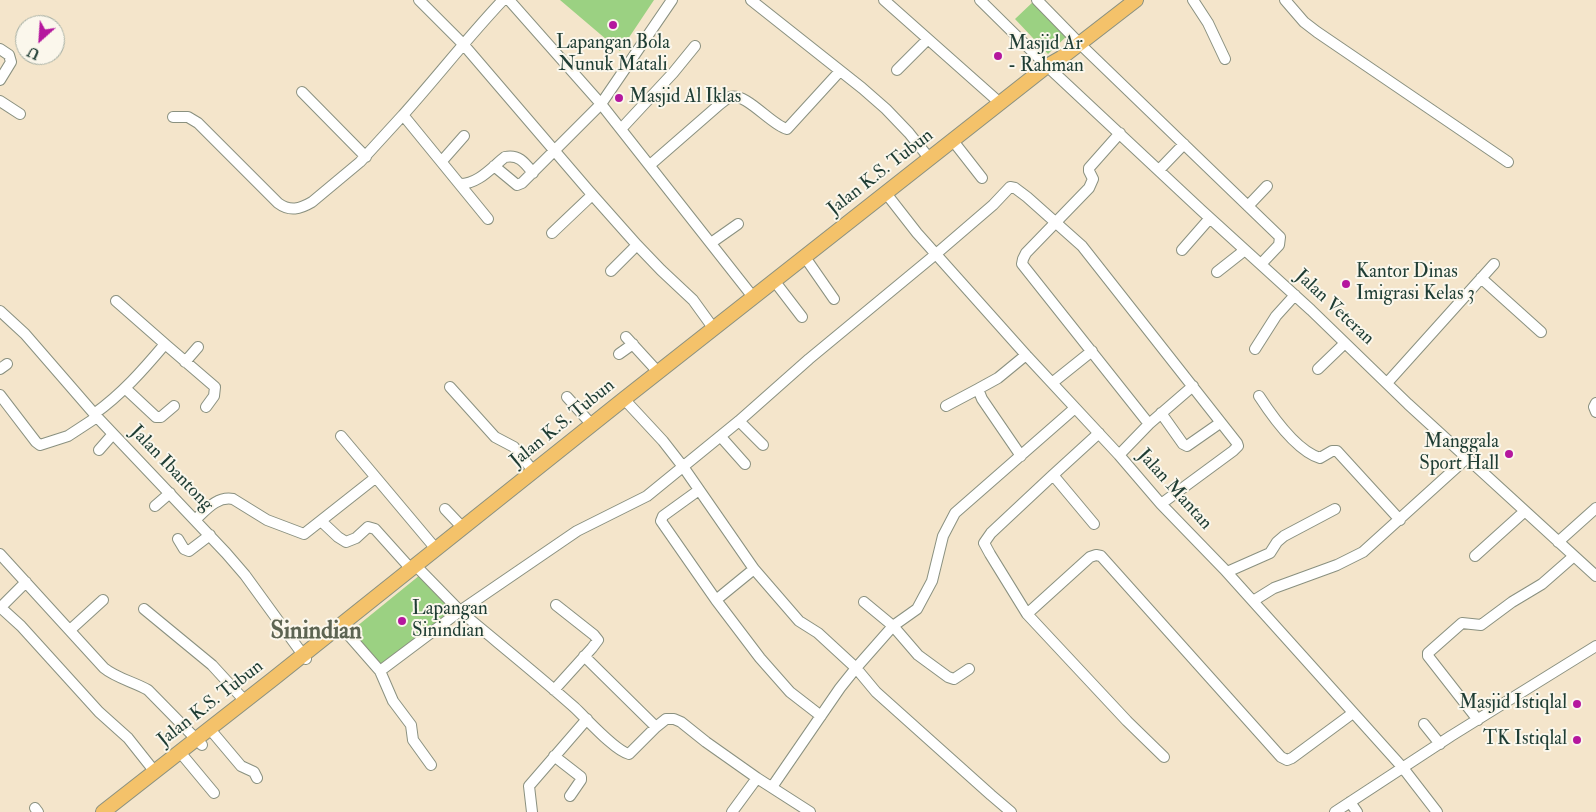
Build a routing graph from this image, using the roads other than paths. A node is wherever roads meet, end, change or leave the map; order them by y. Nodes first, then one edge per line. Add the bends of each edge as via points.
1 (419, 0) edge
2 (503, 0) edge
3 (509, 0) edge
4 (672, 0) edge
5 (751, 0) edge
6 (884, 0) edge
7 (980, 0) edge
8 (1037, 0) edge
9 (1193, 0) edge
10 (1286, 0) edge
11 (1132, 1) edge
12 (928, 39) junction
13 (463, 44) junction
14 (1080, 44) junction
15 (695, 46) dead end
16 (0, 49) edge
17 (1225, 59) dead end
18 (1049, 68) junction
19 (898, 70) dead end
20 (840, 71) junction
21 (0, 80) edge
22 (302, 92) dead end
23 (0, 101) edge
24 (1000, 103) junction
25 (601, 104) junction
26 (20, 114) dead end
27 (403, 114) junction
28 (173, 117) dead end
29 (621, 129) junction
30 (1120, 133) junction
31 (464, 136) dead end
32 (1184, 144) junction
33 (957, 146) junction
34 (555, 151) junction
35 (366, 157) junction
36 (929, 158) junction
37 (442, 161) junction
38 (1508, 162) dead end
39 (650, 165) junction
40 (494, 166) junction
41 (1159, 170) junction
42 (533, 173) junction
43 (982, 178) dead end
44 (460, 184) junction
45 (1267, 186) dead end
46 (592, 195) junction
47 (888, 195) junction
48 (1248, 206) junction
49 (1210, 218) junction
50 (488, 219) dead end
51 (1057, 222) junction
52 (738, 224) dead end
53 (552, 233) dead end
54 (711, 243) junction
55 (637, 245) junction
56 (1182, 250) dead end
57 (1246, 250) junction
58 (936, 254) junction
59 (809, 263) junction
60 (1261, 264) junction
61 (1494, 264) dead end
62 (611, 271) dead end
63 (1217, 272) dead end
64 (1481, 278) junction
65 (779, 287) junction
66 (1295, 295) junction
67 (753, 297) junction
68 (834, 298) dead end
69 (116, 301) dead end
70 (0, 311) edge
71 (802, 317) dead end
72 (714, 329) junction
73 (1541, 332) dead end
74 (1345, 343) junction
75 (166, 344) junction
76 (198, 347) dead end
77 (1255, 349) dead end
78 (1092, 351) junction
79 (619, 354) dead end
80 (1026, 356) junction
81 (185, 362) junction
82 (1318, 369) dead end
83 (658, 372) junction
84 (1387, 383) junction
85 (1052, 384) junction
86 (1194, 386) junction
87 (450, 387) dead end
88 (126, 389) junction
89 (978, 389) junction
90 (0, 395) edge
91 (1259, 396) dead end
92 (567, 397) dead end
93 (626, 402) junction
94 (1596, 403) edge
95 (174, 406) dead end
96 (946, 406) dead end
97 (206, 407) dead end
98 (1075, 408) junction
99 (1596, 412) edge
100 (1161, 414) junction
101 (96, 416) junction
102 (739, 422) junction
103 (1220, 422) junction
104 (1149, 424) junction
105 (592, 425) junction
106 (1099, 433) junction
107 (113, 434) junction
108 (341, 436) dead end
109 (721, 437) junction
110 (763, 445) dead end
111 (99, 450) dead end
112 (1119, 455) junction
113 (1022, 456) junction
114 (1468, 457) junction
115 (745, 464) dead end
116 (684, 468) junction
117 (534, 472) junction
118 (1052, 475) junction
119 (375, 478) junction
120 (698, 490) junction
121 (170, 493) junction
122 (1161, 504) junction
123 (155, 506) dead end
124 (1596, 508) edge
125 (445, 509) dead end
126 (1335, 509) dead end
127 (1525, 511) junction
128 (195, 520) junction
129 (1400, 520) junction
130 (321, 521) junction
131 (1094, 524) dead end
132 (463, 528) junction
133 (210, 535) junction
134 (178, 539) dead end
135 (1558, 542) junction
136 (436, 549) junction
137 (0, 554) edge
138 (1475, 556) dead end
139 (1574, 556) junction
140 (416, 569) junction
141 (754, 569) junction
142 (1227, 572) junction
143 (1596, 575) edge
144 (26, 582) junction
145 (103, 600) dead end
146 (716, 600) junction
147 (1253, 601) junction
148 (864, 602) dead end
149 (556, 605) dead end
150 (0, 608) edge
151 (144, 609) dead end
152 (460, 611) junction
153 (1027, 614) junction
154 (893, 626) junction
155 (70, 630) junction
156 (345, 631) junction
157 (1596, 646) edge
158 (584, 656) junction
159 (305, 658) junction
160 (856, 668) junction
161 (969, 670) dead end
162 (380, 672) junction
163 (554, 690) junction
164 (245, 701) junction
165 (1353, 713) junction
166 (821, 716) junction
167 (587, 718) junction
168 (1478, 720) junction
169 (1424, 724) dead end
170 (656, 727) junction
171 (211, 733) junction
172 (1440, 744) junction
173 (554, 756) junction
174 (184, 757) junction
175 (1164, 757) dead end
176 (431, 765) dead end
177 (1403, 768) junction
178 (155, 772) junction
179 (257, 778) dead end
180 (757, 778) junction
181 (772, 786) junction
182 (214, 793) dead end
183 (570, 796) dead end
184 (1350, 802) junction
185 (103, 812) edge
186 (115, 812) edge
187 (532, 812) edge
188 (732, 812) edge
189 (810, 812) edge
190 (1011, 812) edge
191 (1335, 812) edge
192 (1357, 812) edge
193 (1437, 812) edge

1 - 13 street
2 - 13 street
3 - 25 street
4 - 25 street
5 - 20 street
6 - 12 street
7 - 18 street, Jalan Veteran
8 - 14 street
9 - 17 street
10 - 38 street via 1317,32
11 - 14 highway
12 - 19 street
12 - 24 street
13 - 27 street
13 - 34 street
14 - 18 highway
14 - 32 street
15 - 29 street
16 - 21 street via 11,62
18 - 24 highway, Jalan K.S. Tubun
18 - 30 street, Jalan Veteran
18 - 33 highway, Jalan K.S. Tubun
20 - 36 street via 886,109
20 - 39 street via 787,129 732,96
22 - 35 street
23 - 26 street
24 - 36 highway, Jalan K.S. Tubun
25 - 29 street
25 - 34 street
27 - 35 street
27 - 37 street
28 - 35 street via 188,117 198,123 278,203 291,210 312,202
29 - 39 street
30 - 41 street, Jalan Veteran
30 - 51 street via 1089,168 1093,179 1089,188
31 - 37 street
32 - 41 street
32 - 48 street
33 - 43 street
33 - 47 highway, Jalan K.S. Tubun
34 - 42 street
34 - 46 street
36 - 47 highway, Jalan K.S. Tubun
37 - 44 street
39 - 54 street
40 - 42 street via 517,185
40 - 42 street via 505,156 516,156
40 - 44 street via 478,180
41 - 49 street, Jalan Veteran
44 - 50 street
45 - 48 street
46 - 53 street
46 - 55 street
47 - 58 street, Jalan Mantan
47 - 59 highway, Jalan K.S. Tubun
47 - 67 highway, Jalan K.S. Tubun
48 - 60 street via 1281,239
49 - 56 street
49 - 57 street, Jalan Veteran
51 - 58 street via 1010,187
51 - 78 street via 1026,253 1022,264
51 - 86 street via 1089,255
52 - 54 street
54 - 67 street
55 - 62 street
55 - 72 street via 693,300
57 - 60 street, Jalan Veteran
57 - 63 street
58 - 80 street, Jalan Mantan
58 - 102 street via 809,359
59 - 65 highway, Jalan K.S. Tubun
59 - 68 street
60 - 66 street, Jalan Veteran
61 - 64 street
64 - 73 street
64 - 84 street
65 - 71 street
65 - 93 highway, Jalan K.S. Tubun
66 - 74 street, Jalan Veteran
66 - 77 street via 1276,316
67 - 72 highway, Jalan K.S. Tubun
69 - 75 street
70 - 101 street, Jalan Ibantong via 25,334
72 - 83 highway, Jalan K.S. Tubun
74 - 82 street
74 - 84 street, Jalan Veteran
75 - 81 street
75 - 88 street
76 - 81 street
78 - 85 street
78 - 104 street
79 - 83 street via 629,340
80 - 85 street, Jalan Mantan
80 - 89 street
81 - 97 street via 215,388 214,396
83 - 93 highway, Jalan K.S. Tubun
84 - 114 street, Jalan Veteran
85 - 98 street, Jalan Mantan
86 - 100 street
86 - 103 street
87 - 117 street via 495,437 514,446
88 - 95 street via 156,416 161,417
88 - 101 street
89 - 96 street
89 - 113 street
90 - 101 street via 40,445 68,436
91 - 129 street via 1276,422 1312,454 1320,458 1337,451
92 - 105 street
93 - 105 highway, Jalan K.S. Tubun
93 - 116 street
93 - 140 highway, Jalan K.S. Tubun
94 - 99 street
98 - 106 street, Jalan Mantan
98 - 113 street
100 - 103 street via 1187,446
100 - 104 street
101 - 107 street, Jalan Ibantong
102 - 109 street
102 - 110 street
103 - 122 street via 1238,446
104 - 112 street
105 - 117 highway, Jalan K.S. Tubun
106 - 112 street, Jalan Mantan
106 - 118 street
107 - 111 street
107 - 121 street, Jalan Ibantong
108 - 119 street
109 - 115 street
109 - 116 street
112 - 122 street, Jalan Mantan
113 - 154 street via 951,518 943,536 934,575 917,610
114 - 127 street, Jalan Veteran
114 - 129 street
116 - 120 street
116 - 152 street via 647,496 577,531
117 - 132 highway, Jalan K.S. Tubun
118 - 131 street
118 - 153 street via 991,532 984,543
119 - 130 street
119 - 136 street
120 - 141 street
120 - 146 street via 661,520
121 - 123 street
121 - 128 street, Jalan Ibantong
122 - 142 street, Jalan Mantan
124 - 135 street
125 - 132 street
126 - 142 street via 1284,536 1270,553
127 - 135 street, Jalan Veteran
127 - 138 street
128 - 130 street via 216,502 227,498 299,533 307,533
128 - 133 street, Jalan Ibantong
129 - 147 street via 1363,552 1274,588
130 - 140 street via 346,542 368,527 375,529
132 - 136 highway, Jalan K.S. Tubun
133 - 134 street via 189,552
133 - 159 street, Jalan Ibantong via 245,576
135 - 139 street, Jalan Veteran
136 - 140 highway, Jalan K.S. Tubun
137 - 144 street
139 - 143 street, Jalan Veteran
139 - 168 street via 1542,584 1481,625 1462,623 1428,653
140 - 152 street
140 - 156 highway, Jalan K.S. Tubun
140 - 159 highway, Jalan K.S. Tubun
141 - 146 street
141 - 160 street via 799,621 818,633
142 - 147 street, Jalan Mantan
144 - 150 street
144 - 155 street
145 - 155 street
146 - 166 street via 782,684
147 - 165 street, Jalan Mantan
148 - 154 street
149 - 158 street via 598,640
150 - 178 street via 128,738
151 - 164 street via 212,665
152 - 162 street
152 - 163 street
153 - 165 street via 1096,555 1104,560 1281,757 1292,758
153 - 175 street
154 - 160 street
154 - 161 street via 918,655 948,677 954,679
155 - 171 street via 104,668 148,690
156 - 159 highway, Jalan K.S. Tubun
156 - 162 street
157 - 168 street
158 - 163 street
158 - 170 street
159 - 164 highway, Jalan K.S. Tubun
159 - 171 highway, Jalan K.S. Tubun
160 - 166 street
160 - 190 street via 883,699
162 - 176 street via 393,700 411,726 413,740
163 - 167 street
164 - 171 highway, Jalan K.S. Tubun
165 - 177 street, Jalan Mantan
166 - 181 street
167 - 170 street via 614,745 629,754
167 - 173 street
168 - 172 street
169 - 172 street
170 - 180 street via 666,719 677,720
171 - 174 highway, Jalan K.S. Tubun
171 - 178 highway, Jalan K.S. Tubun
171 - 179 street
172 - 177 street
173 - 183 street via 581,777
173 - 187 street via 529,786
174 - 182 street
174 - 186 highway, Jalan K.S. Tubun
177 - 184 street
177 - 193 street, Jalan Mantan
178 - 185 highway, Jalan K.S. Tubun
180 - 181 street
180 - 188 street
181 - 189 street
184 - 191 street
184 - 192 street

